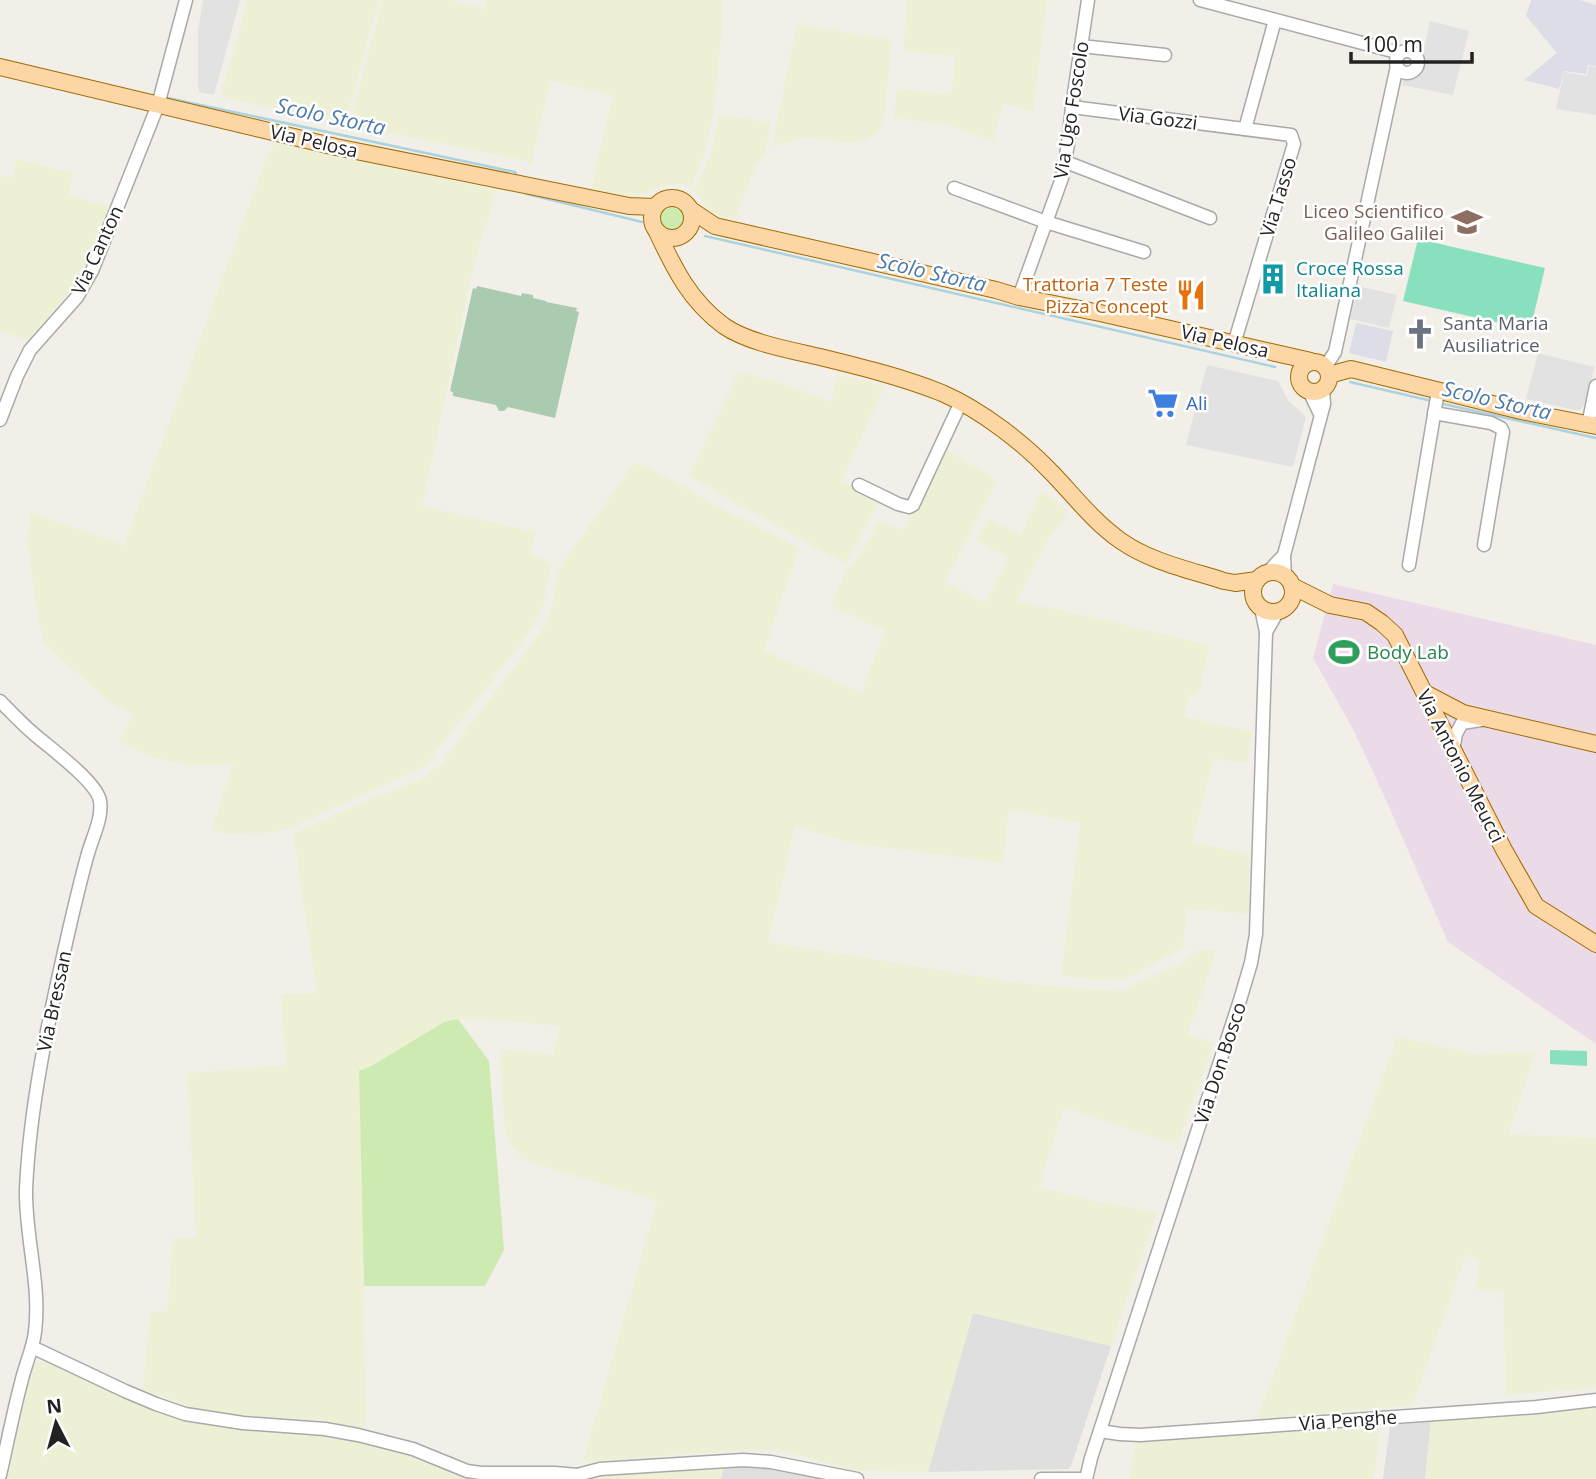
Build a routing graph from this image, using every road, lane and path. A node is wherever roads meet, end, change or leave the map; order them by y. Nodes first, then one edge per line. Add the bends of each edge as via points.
1 (186, 0) edge
2 (1088, 0) edge
3 (1200, 0) edge
4 (1249, 6) edge
5 (1275, 20) junction
6 (1081, 47) junction
7 (1165, 55) dead end
8 (0, 67) edge
9 (160, 100) junction
10 (1072, 107) junction
11 (1245, 129) junction
12 (1066, 162) junction
13 (954, 188) dead end
14 (691, 210) junction
15 (1210, 218) dead end
16 (655, 220) junction
17 (1046, 222) junction
18 (715, 226) junction
19 (685, 233) junction
20 (1144, 252) dead end
21 (677, 271) junction
22 (1019, 297) junction
23 (1234, 344) junction
24 (1335, 352) junction
25 (1285, 355) junction
26 (1351, 369) junction
27 (1320, 377) junction
28 (1596, 386) edge
29 (961, 402) junction
30 (1436, 402) junction
31 (0, 420) edge
32 (1592, 426) edge
33 (859, 485) dead end
34 (1484, 545) dead end
35 (1284, 555) junction
36 (1409, 565) dead end
37 (1263, 576) junction
38 (1289, 581) junction
39 (1235, 583) junction
40 (1321, 602) junction
41 (1257, 603) junction
42 (1284, 607) junction
43 (1266, 632) junction
44 (1425, 693) junction
45 (0, 701) edge
46 (1489, 720) junction
47 (1596, 744) edge
48 (1453, 751) junction
49 (1596, 944) edge
50 (32, 1347) junction
51 (1596, 1400) edge
52 (1100, 1431) junction
53 (0, 1475) edge
54 (572, 1477) edge
55 (856, 1479) edge
56 (1041, 1479) edge
57 (1080, 1479) edge
58 (1086, 1479) edge

1 - 9 street, Via Canton
2 - 6 street, Via Ugo Foscolo
3 - 4 street
4 - 5 street
5 - 11 street
5 - 24 street via 1402,64 1394,80
6 - 7 street
6 - 10 street, Via Ugo Foscolo
8 - 9 main road, Via Pelosa
9 - 16 main road, Via Pelosa via 336,147 629,206
9 - 31 street, Via Canton via 85,286 30,350
10 - 11 street, Via Gozzi
10 - 12 street, Via Ugo Foscolo
11 - 23 street, Via Tasso via 1291,135 1294,144
12 - 15 street
12 - 17 street, Via Ugo Foscolo
13 - 17 street
14 - 16 main road, Via Pelosa via 677,198 665,198
14 - 18 main road, Via Pelosa
14 - 19 main road via 692,224
16 - 19 main road, Via Pelosa via 668,238
16 - 21 main road
17 - 20 street
17 - 22 street, Via Ugo Foscolo
18 - 19 main road, Via Pelosa
18 - 22 main road, Via Pelosa
19 - 21 main road via 676,248
21 - 29 main road via 704,311 727,328 762,343 904,379
22 - 23 main road, Via Pelosa
23 - 25 main road, Via Pelosa
24 - 26 street
24 - 27 street
25 - 27 main road, Via Pelosa
25 - 27 main road via 1298,374 1303,366
26 - 27 main road
26 - 30 main road
27 - 35 street, Via Don Bosco via 1315,401 1321,414
28 - 32 street
29 - 33 street via 913,505 898,504
29 - 39 main road via 1018,442 1094,520 1122,542 1155,559
30 - 32 main road
30 - 34 street via 1503,432
30 - 36 street
35 - 37 street, Via Don Bosco
35 - 38 street, Via Don Bosco
37 - 38 main road via 1274,572
37 - 39 main road
37 - 41 main road, Via Don Bosco via 1254,585
38 - 40 main road, Via Antonio Meucci
38 - 42 main road, Via Don Bosco via 1292,598
39 - 41 main road
40 - 42 main road, Via Antonio Meucci
40 - 44 main road, Via Antonio Meucci via 1366,612 1382,623 1395,635
41 - 42 main road via 1272,612
41 - 43 street, Via Don Bosco
42 - 43 street, Via Don Bosco
43 - 52 street, Via Don Bosco via 1256,934 1251,963
44 - 46 main road via 1463,713
44 - 48 main road, Via Antonio Meucci
45 - 50 street, Via Bressan via 96,790 100,805 36,1094 26,1190 36,1317
46 - 47 main road
46 - 48 street via 1462,723
48 - 49 main road, Via Antonio Meucci via 1536,906
50 - 53 street, Via Bressan
50 - 54 street via 186,1414 325,1429 413,1449 467,1471
51 - 52 street, Via Penghe via 1140,1435
52 - 58 street, Via Don Bosco
54 - 55 street via 630,1466 744,1460
56 - 57 street

